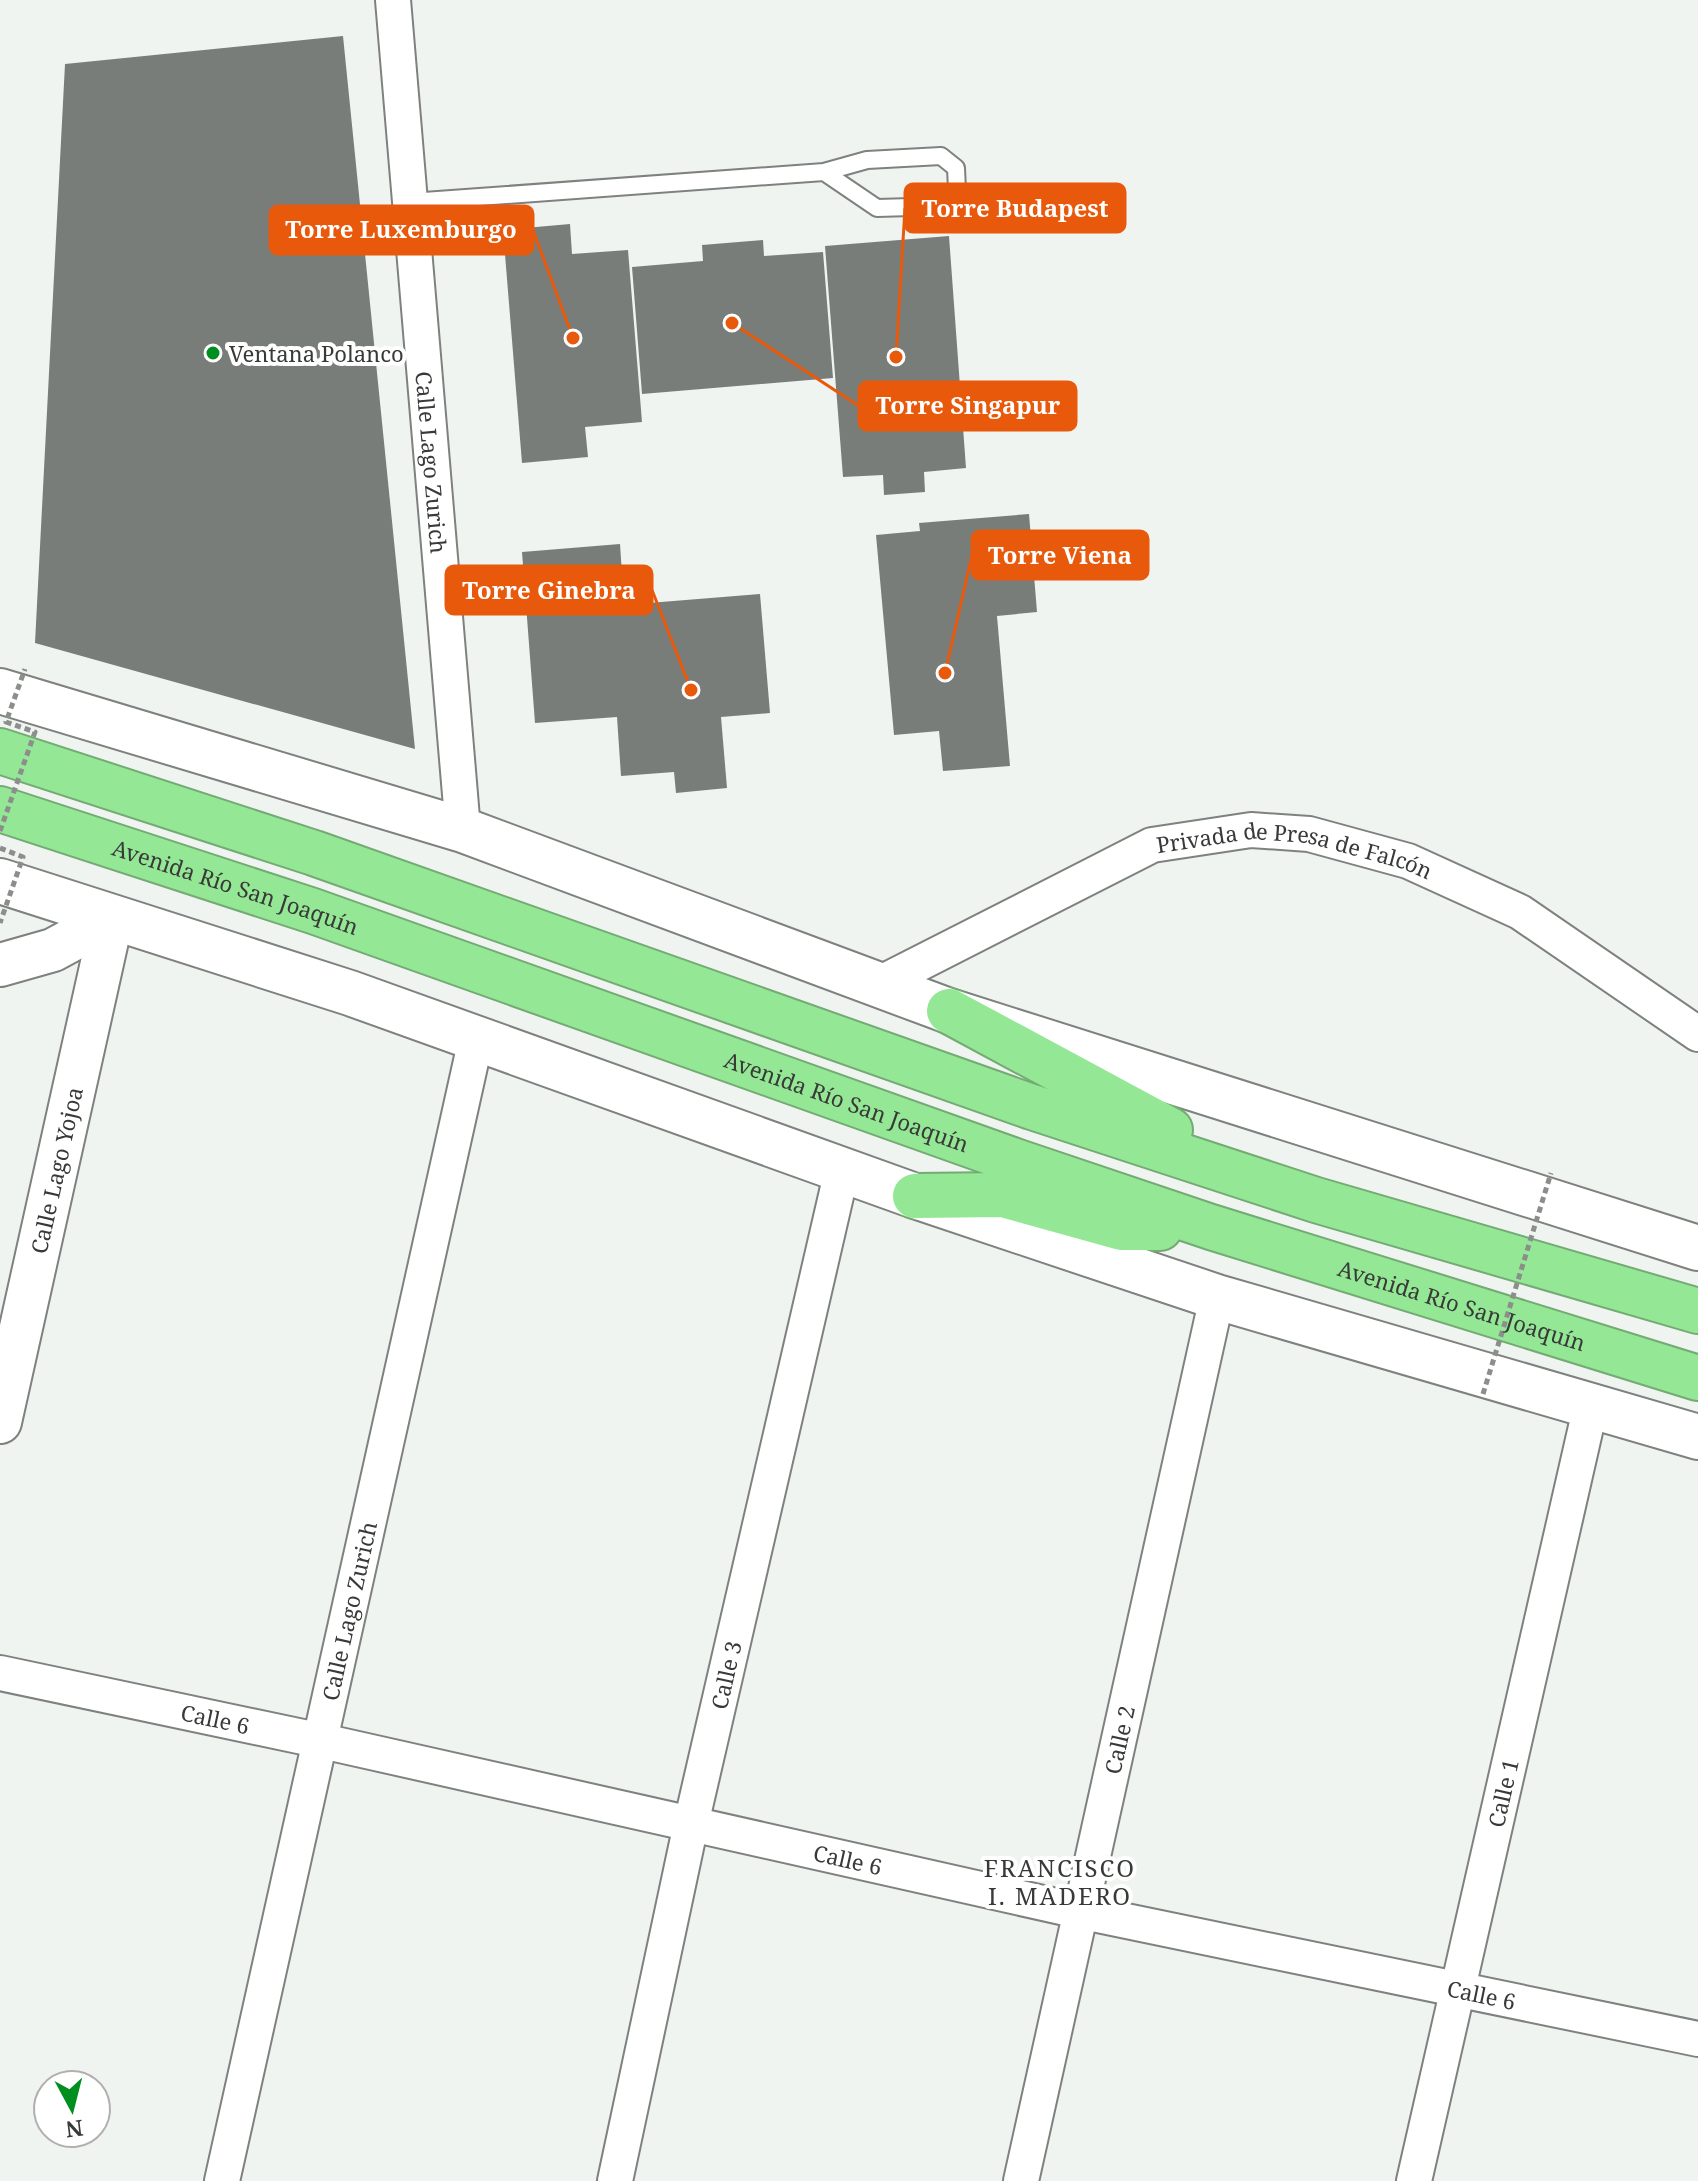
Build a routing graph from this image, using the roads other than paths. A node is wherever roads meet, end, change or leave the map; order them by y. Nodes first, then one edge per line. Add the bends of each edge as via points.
1 (393, 0) edge
2 (824, 172) junction
3 (410, 202) junction
4 (12, 680) edge
5 (0, 751) edge
6 (0, 809) edge
7 (463, 830) junction
8 (0, 881) edge
9 (112, 918) junction
10 (0, 965) edge
11 (877, 985) junction
12 (949, 1011) junction
13 (1698, 1034) edge
14 (476, 1039) junction
15 (842, 1170) junction
16 (915, 1196) junction
17 (1316, 1200) junction
18 (1211, 1227) junction
19 (1698, 1248) edge
20 (1217, 1297) junction
21 (1698, 1311) edge
22 (1698, 1378) edge
23 (1591, 1405) junction
24 (0, 1422) edge
25 (1698, 1437) edge
26 (0, 1673) edge
27 (322, 1741) junction
28 (691, 1824) junction
29 (1083, 1912) junction
30 (1457, 1989) junction
31 (1698, 2039) edge
32 (222, 2181) edge
33 (615, 2181) edge
34 (1021, 2181) edge
35 (1414, 2181) edge

1 - 3 street, Calle Lago Zurich
2 - 2 lane via 877,208 946,206 957,190 956,168 941,156 867,160
2 - 3 lane
3 - 7 street, Calle Lago Zurich
4 - 7 main road
5 - 17 highway via 314,853 1003,1097
6 - 18 highway, Avenida Río San Joaquín via 327,915
7 - 11 main road
8 - 9 main road
9 - 10 street via 53,950
9 - 14 main road
9 - 24 street, Calle Lago Yojoa
11 - 12 main road
11 - 13 street, Privada de Presa de Falcón via 1152,845 1251,830 1309,834 1408,861 1520,912
12 - 17 highway via 1182,1136
12 - 19 main road
14 - 15 main road
14 - 27 street, Calle Lago Zurich
15 - 16 main road
15 - 28 street, Calle 3
16 - 18 highway via 1003,1195 1122,1228
16 - 20 main road
17 - 21 highway
18 - 22 highway, Avenida Río San Joaquín
20 - 23 main road
20 - 29 street, Calle 2
23 - 25 main road
23 - 30 street, Calle 1
26 - 27 street, Calle 6
27 - 28 street, Calle 6
27 - 32 street, Calle Lago Zurich
28 - 29 street, Calle 6
28 - 33 street, Calle 3
29 - 30 street, Calle 6
29 - 34 street, Calle 2
30 - 31 street, Calle 6
30 - 35 street, Calle 1

